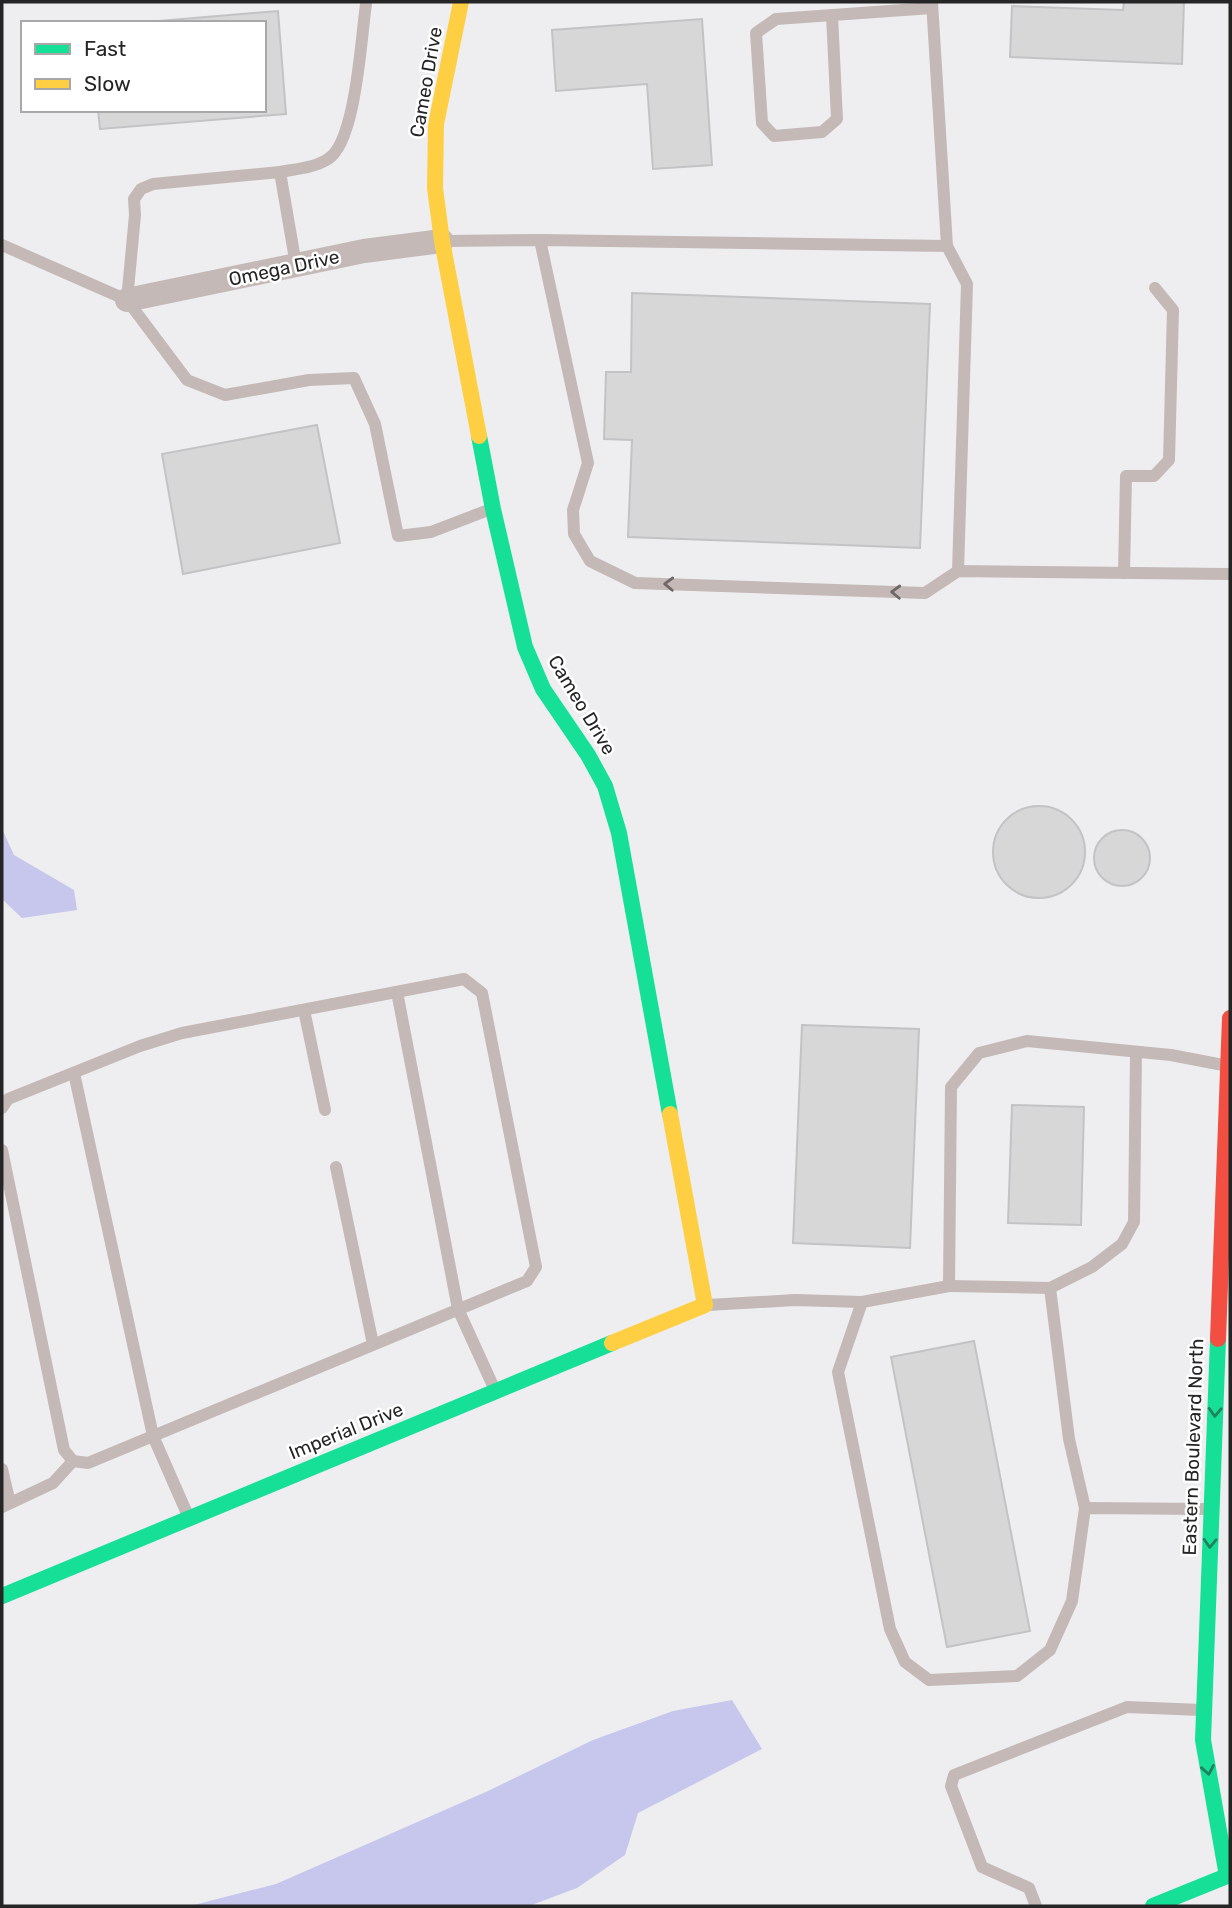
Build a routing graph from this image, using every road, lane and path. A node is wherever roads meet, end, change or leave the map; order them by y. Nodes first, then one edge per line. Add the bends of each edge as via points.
1 (461, 2) edge
2 (366, 4) dead end
3 (932, 5) edge
4 (832, 15) junction
5 (281, 172) junction
6 (540, 240) junction
7 (442, 241) junction
8 (2, 246) edge
9 (947, 246) junction
10 (296, 265) junction
11 (1155, 288) dead end
12 (127, 300) junction
13 (493, 509) junction
14 (958, 571) junction
15 (1124, 573) junction
16 (1230, 574) edge
17 (397, 992) junction
18 (304, 1010) junction
19 (1230, 1018) edge
20 (1136, 1052) junction
21 (1229, 1066) edge
22 (74, 1073) junction
23 (2, 1108) edge
24 (325, 1110) dead end
25 (2, 1150) edge
26 (336, 1167) dead end
27 (949, 1286) junction
28 (1050, 1288) junction
29 (862, 1302) junction
30 (705, 1305) junction
31 (458, 1308) junction
32 (373, 1344) junction
33 (496, 1392) junction
34 (153, 1436) junction
35 (73, 1461) junction
36 (2, 1469) edge
37 (6, 1505) edge
38 (1085, 1508) junction
39 (1212, 1509) junction
40 (189, 1518) junction
41 (2, 1596) edge
42 (1204, 1710) junction
43 (1229, 1870) edge
44 (1226, 1896) dead end
45 (1036, 1906) edge
46 (1153, 1906) edge

1 - 7 street, Cameo Drive via 436,124 435,188
2 - 5 lane via 342,144 329,159
3 - 4 lane
3 - 9 lane
4 - 4 lane via 776,19 756,33 762,122 774,136 822,132 836,119
5 - 10 lane
5 - 12 lane via 153,184 141,189 134,199
6 - 7 lane
6 - 9 lane
14 -> 6 lane via 925,593 635,583 590,561 574,534 573,510 588,463
7 - 10 street, Omega Drive
7 - 13 street, Cameo Drive
8 - 12 lane
9 - 14 lane via 967,284
10 - 12 street, Omega Drive
11 - 15 lane via 1173,310 1169,460 1154,476 1126,476
12 - 13 lane via 187,380 225,395 309,380 354,378 375,424 398,536 431,531
13 - 30 street, Cameo Drive via 525,648 543,689 605,786 619,833
14 - 15 lane
15 - 16 lane
17 - 18 lane
17 - 31 lane
17 - 31 lane via 464,979 482,993 536,1267 527,1281
18 - 22 lane via 182,1033
18 - 24 lane
19 - 21 street, Eastern Boulevard North
20 - 21 lane
20 - 27 lane via 1027,1041 979,1054 951,1087
20 - 28 lane via 1134,1222 1122,1244 1092,1268
21 -> 39 street, Eastern Boulevard North
22 - 23 lane via 8,1099
22 - 34 lane
25 - 35 lane via 64,1450
26 - 32 lane
27 - 28 lane
27 - 29 lane
28 - 38 lane via 1069,1439
29 - 30 lane
29 - 38 lane via 838,1372 890,1629 905,1662 929,1681 1017,1676 1051,1650 1072,1601
30 - 33 street, Imperial Drive
31 - 32 lane
31 - 33 lane
32 - 34 lane
33 - 40 street, Imperial Drive
34 - 35 lane via 88,1463
34 - 40 lane
35 - 37 lane via 53,1483
36 - 37 lane
38 - 39 lane
39 -> 42 street, Eastern Boulevard North
40 - 41 street, Imperial Drive
42 -> 43 street, Eastern Boulevard North via 1203,1740
42 - 45 lane via 1127,1707 954,1775 951,1786 982,1867 1029,1888
43 - 44 street, Eastern Boulevard North
43 - 46 street

